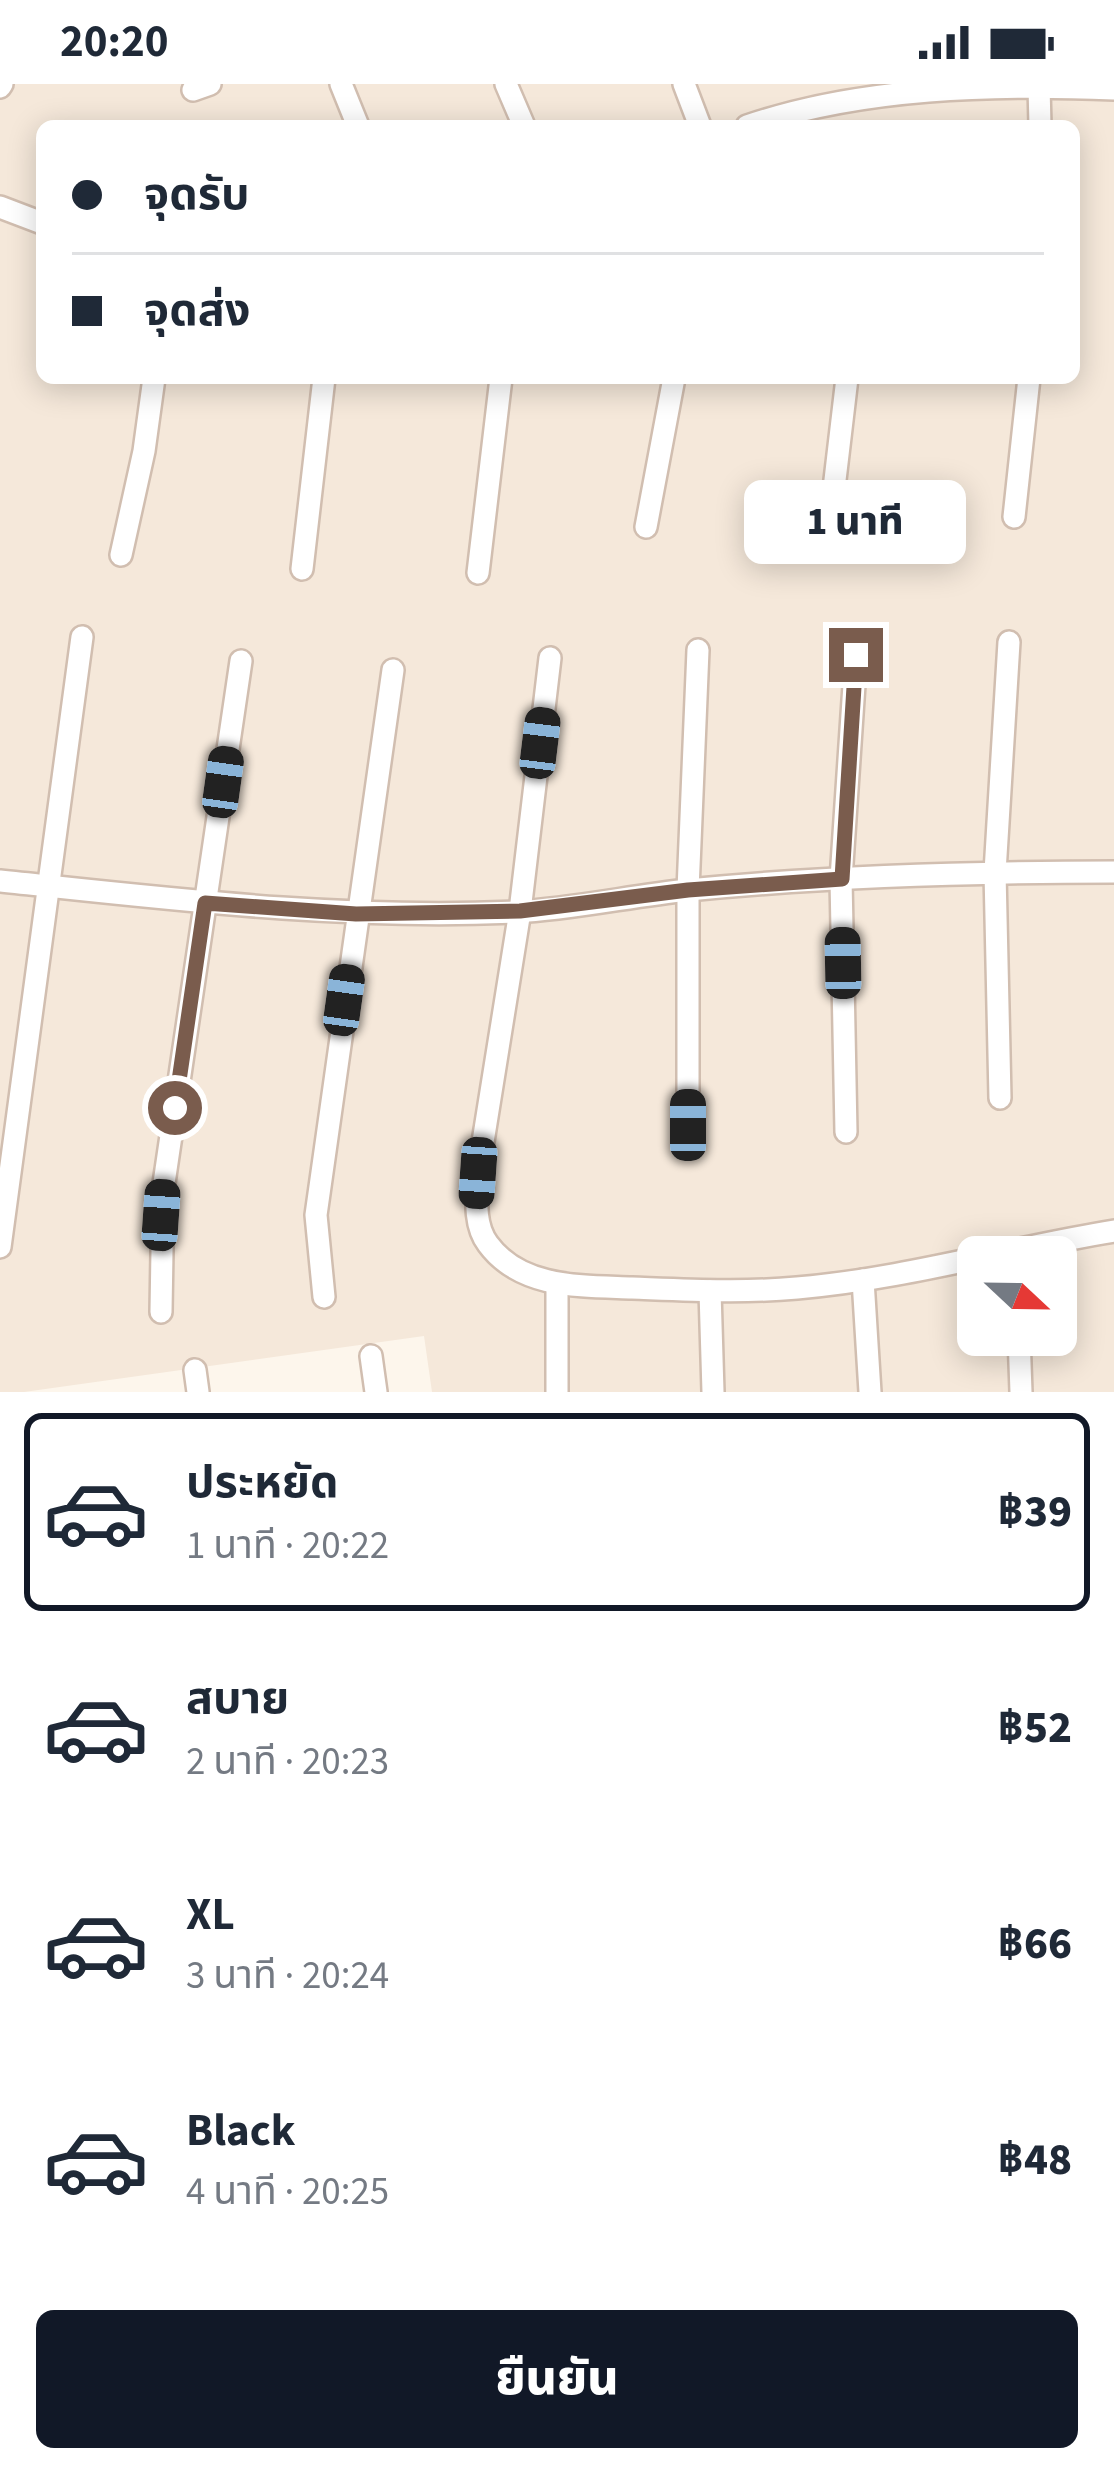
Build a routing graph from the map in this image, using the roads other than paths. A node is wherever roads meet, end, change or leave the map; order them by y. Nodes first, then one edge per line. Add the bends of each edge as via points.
1 (341, 84) edge
2 (506, 84) edge
3 (684, 84) edge
4 (1040, 86) edge
5 (932, 88) edge
6 (1114, 89) edge
7 (841, 115) edge
8 (356, 120) edge
9 (521, 120) edge
10 (698, 120) edge
11 (798, 120) edge
12 (1040, 120) edge
13 (0, 207) edge
14 (36, 221) edge
15 (153, 384) edge
16 (323, 384) edge
17 (500, 384) edge
18 (673, 384) edge
19 (846, 384) edge
20 (1028, 384) edge
21 (1014, 517) dead end
22 (646, 527) dead end
23 (827, 548) dead end
24 (121, 555) dead end
25 (302, 569) dead end
26 (478, 573) dead end
27 (82, 637) dead end
28 (1010, 642) dead end
29 (698, 650) dead end
30 (856, 655) dead end
31 (550, 658) dead end
32 (241, 661) dead end
33 (393, 670) dead end
34 (995, 872) junction
35 (1114, 872) edge
36 (842, 879) junction
37 (0, 881) edge
38 (50, 886) junction
39 (688, 890) junction
40 (205, 903) junction
41 (520, 911) junction
42 (356, 914) junction
43 (1000, 1098) dead end
44 (688, 1125) dead end
45 (846, 1132) dead end
46 (1114, 1232) edge
47 (1077, 1240) edge
48 (0, 1247) edge
49 (957, 1263) edge
50 (863, 1280) junction
51 (557, 1285) junction
52 (710, 1291) junction
53 (324, 1298) dead end
54 (161, 1312) dead end
55 (370, 1356) dead end
56 (1020, 1356) edge
57 (376, 1392) edge
58 (557, 1392) edge
59 (713, 1392) edge
60 (870, 1392) edge
61 (1022, 1392) edge

1 - 8 street
2 - 9 street
3 - 10 street
4 - 5 street
4 - 6 street
4 - 12 street
5 - 7 street
7 - 11 street
13 - 14 street
15 - 24 street
16 - 25 street
17 - 26 street
18 - 22 street
19 - 23 street
20 - 21 street
27 - 38 street
28 - 34 street
29 - 39 street
30 - 36 street
31 - 41 street
32 - 40 street
33 - 42 street
34 - 35 street
34 - 36 street
34 - 43 street
36 - 39 street
36 - 45 street
37 - 38 street
38 - 40 street
38 - 48 street
39 - 41 street
39 - 44 street
40 - 42 street
40 - 54 street via 163,1190
41 - 42 street
41 - 51 street via 476,1206 489,1246
42 - 53 street via 316,1215
46 - 47 street
49 - 50 street
50 - 52 street
50 - 60 street
51 - 52 street
51 - 58 street
52 - 59 street
55 - 57 street
56 - 61 street

